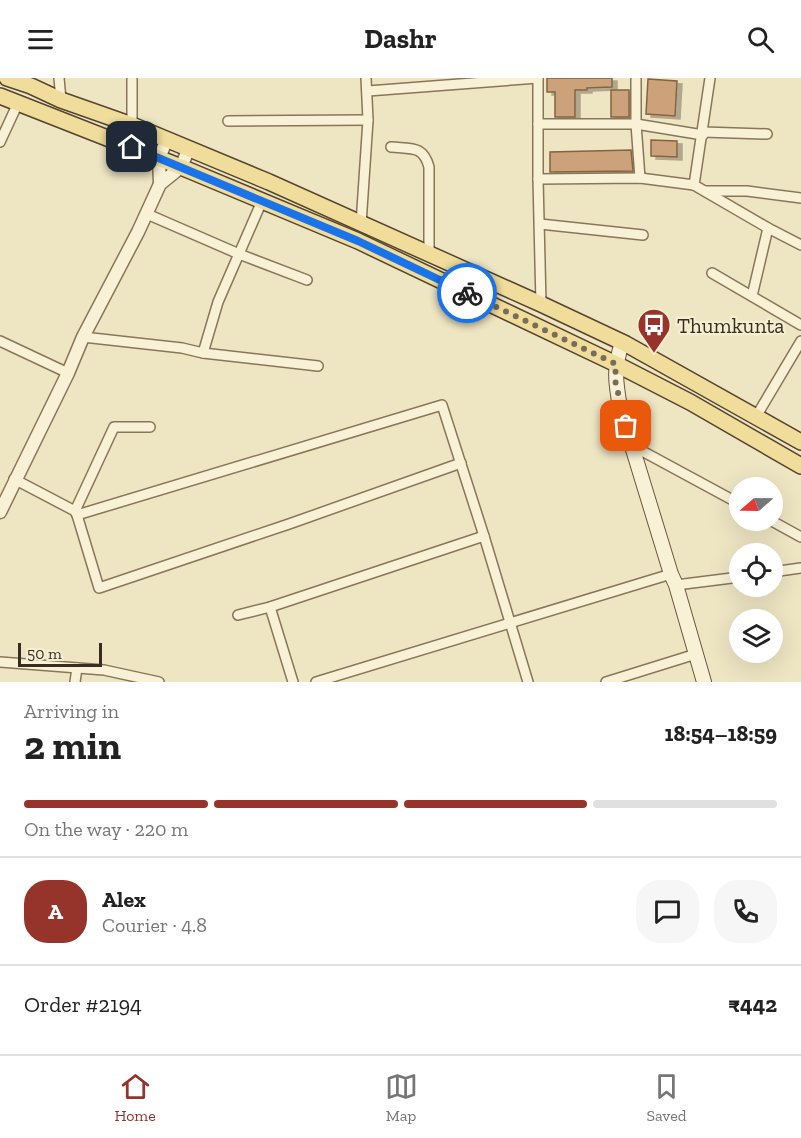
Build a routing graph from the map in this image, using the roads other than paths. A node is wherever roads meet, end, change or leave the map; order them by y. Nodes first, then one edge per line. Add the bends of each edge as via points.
1 (7, 78) edge
2 (59, 78) edge
3 (132, 78) edge
4 (366, 78) edge
5 (538, 78) edge
6 (636, 78) edge
7 (710, 78) edge
8 (478, 80) edge
9 (368, 91) junction
10 (0, 96) edge
11 (61, 100) junction
12 (18, 103) junction
13 (368, 120) junction
14 (228, 121) dead end
15 (538, 124) junction
16 (636, 124) junction
17 (132, 125) junction
18 (703, 134) junction
19 (766, 134) dead end
20 (167, 139) junction
21 (0, 142) edge
22 (132, 147) junction
23 (391, 147) dead end
24 (189, 148) junction
25 (159, 158) junction
26 (181, 167) junction
27 (640, 178) junction
28 (538, 179) junction
29 (160, 184) junction
30 (694, 185) junction
31 (704, 191) junction
32 (801, 198) edge
33 (262, 201) junction
34 (147, 214) junction
35 (362, 224) junction
36 (540, 224) junction
37 (768, 228) junction
38 (643, 235) dead end
39 (801, 244) edge
40 (239, 254) junction
41 (429, 254) junction
42 (712, 273) dead end
43 (307, 280) dead end
44 (752, 296) junction
45 (541, 304) junction
46 (801, 325) edge
47 (83, 337) junction
48 (0, 341) edge
49 (801, 341) edge
50 (622, 342) junction
51 (203, 353) junction
52 (616, 364) junction
53 (318, 366) dead end
54 (68, 373) junction
55 (757, 415) junction
56 (150, 427) dead end
57 (801, 442) edge
58 (631, 445) junction
59 (461, 464) junction
60 (801, 466) edge
61 (14, 480) junction
62 (729, 498) edge
63 (0, 512) edge
64 (76, 513) junction
65 (783, 527) edge
66 (484, 537) junction
67 (801, 537) edge
68 (801, 568) edge
69 (783, 570) edge
70 (729, 577) edge
71 (673, 579) junction
72 (270, 607) junction
73 (238, 615) dead end
74 (510, 622) junction
75 (696, 654) junction
76 (0, 662) edge
77 (77, 668) junction
78 (75, 682) edge
79 (159, 682) edge
80 (293, 682) edge
81 (316, 682) edge
82 (528, 682) edge
83 (606, 682) edge
84 (704, 682) edge

1 - 11 main road
2 - 11 street
3 - 17 street
4 - 9 street
5 - 8 street
5 - 15 street
6 - 16 street
7 - 18 street
8 - 9 street
9 - 13 street
10 - 12 main road
11 - 17 main road
12 - 21 street
12 - 22 main road
13 - 14 street
13 - 35 street
15 - 16 street
15 - 28 street
16 - 18 street
16 - 27 street
17 - 20 main road
17 - 22 street
18 - 19 street
18 - 30 street
20 - 24 main road
20 - 25 street
22 - 25 main road
23 - 41 street via 420,150 426,155
24 - 26 street
24 - 35 main road
25 - 26 main road
25 - 29 street
26 - 29 street
26 - 33 main road
27 - 28 street
27 - 30 street
28 - 36 street
29 - 34 street
30 - 31 street
31 - 32 street via 747,191
31 - 37 street
33 - 40 street
33 - 52 main road via 358,241
34 - 40 street
34 - 47 street
35 - 41 main road
36 - 38 street
36 - 45 street
37 - 39 street
37 - 44 street
40 - 43 street
40 - 51 street via 218,302
41 - 45 main road
42 - 44 street
44 - 46 street
45 - 50 main road
47 - 51 street
47 - 54 street
48 - 54 street
49 - 55 street
50 - 52 main road
50 - 55 main road
51 - 53 street
52 - 58 main road via 620,407
52 - 60 main road
54 - 61 street
55 - 57 main road
56 - 64 street via 114,427
58 - 62 street
58 - 71 main road
59 - 64 street via 442,405
59 - 64 street via 99,588
59 - 66 street
61 - 63 street
61 - 64 street
65 - 67 street
66 - 72 street
66 - 74 street
68 - 69 street
70 - 71 street
71 - 74 street
71 - 75 main road
72 - 73 street
72 - 80 street
74 - 81 street
74 - 82 street
75 - 83 street
75 - 84 main road
76 - 77 street
77 - 78 street
77 - 79 street

